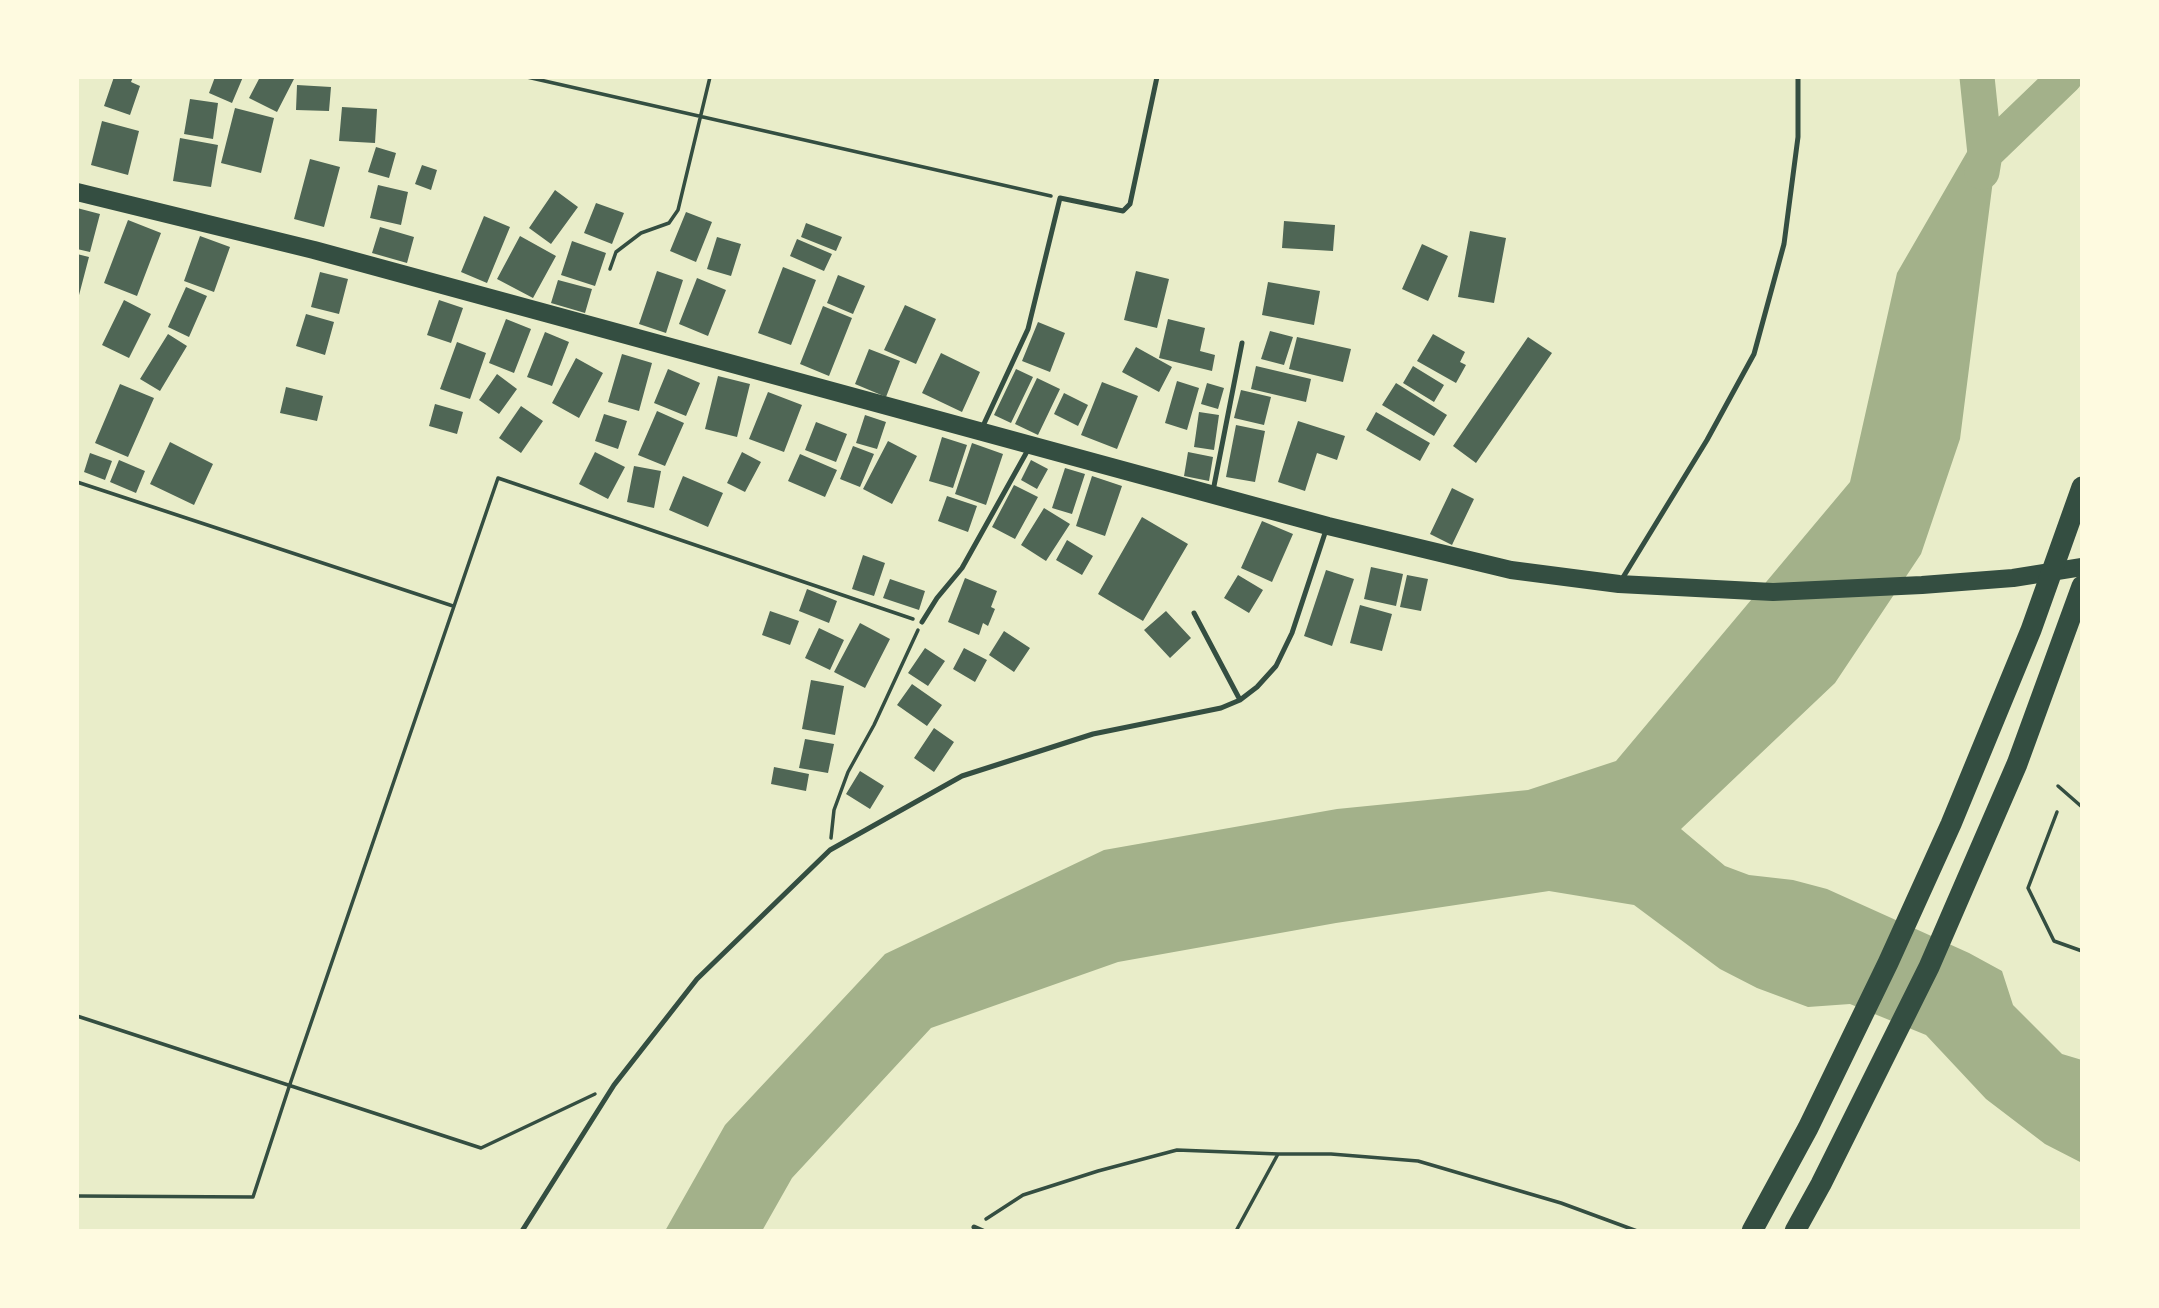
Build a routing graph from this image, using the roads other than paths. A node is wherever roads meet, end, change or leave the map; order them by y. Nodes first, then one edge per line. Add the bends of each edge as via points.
1 (1157, 77) edge
2 (1798, 77) edge
3 (77, 192) edge
4 (1242, 343) dead end
5 (979, 432) junction
6 (1031, 446) junction
7 (2082, 487) edge
8 (1213, 493) junction
9 (1328, 526) junction
10 (2082, 567) edge
11 (1619, 584) junction
12 (2082, 586) edge
13 (1194, 613) dead end
14 (922, 622) road end
15 (1240, 700) junction
16 (974, 1227) road end
17 (522, 1231) edge
18 (983, 1231) edge
19 (1752, 1231) edge
20 (1795, 1231) edge

1 - 5 lane via 1130,204 1123,211 1060,198 1028,329
2 - 11 lane via 1798,137 1784,244 1754,354
3 - 5 main road via 314,250
4 - 8 lane
5 - 6 main road
6 - 8 main road
6 - 14 lane via 962,569
7 - 19 highway via 1987,738 1888,963
8 - 9 main road
9 - 11 main road via 1511,570
9 - 15 lane via 1292,634 1276,666
10 - 11 main road via 2013,578 1773,592
12 - 20 highway via 2017,764 1929,967
13 - 15 lane
15 - 17 lane via 1221,708 1093,734 962,776 830,850 697,979 614,1085
16 - 18 lane

